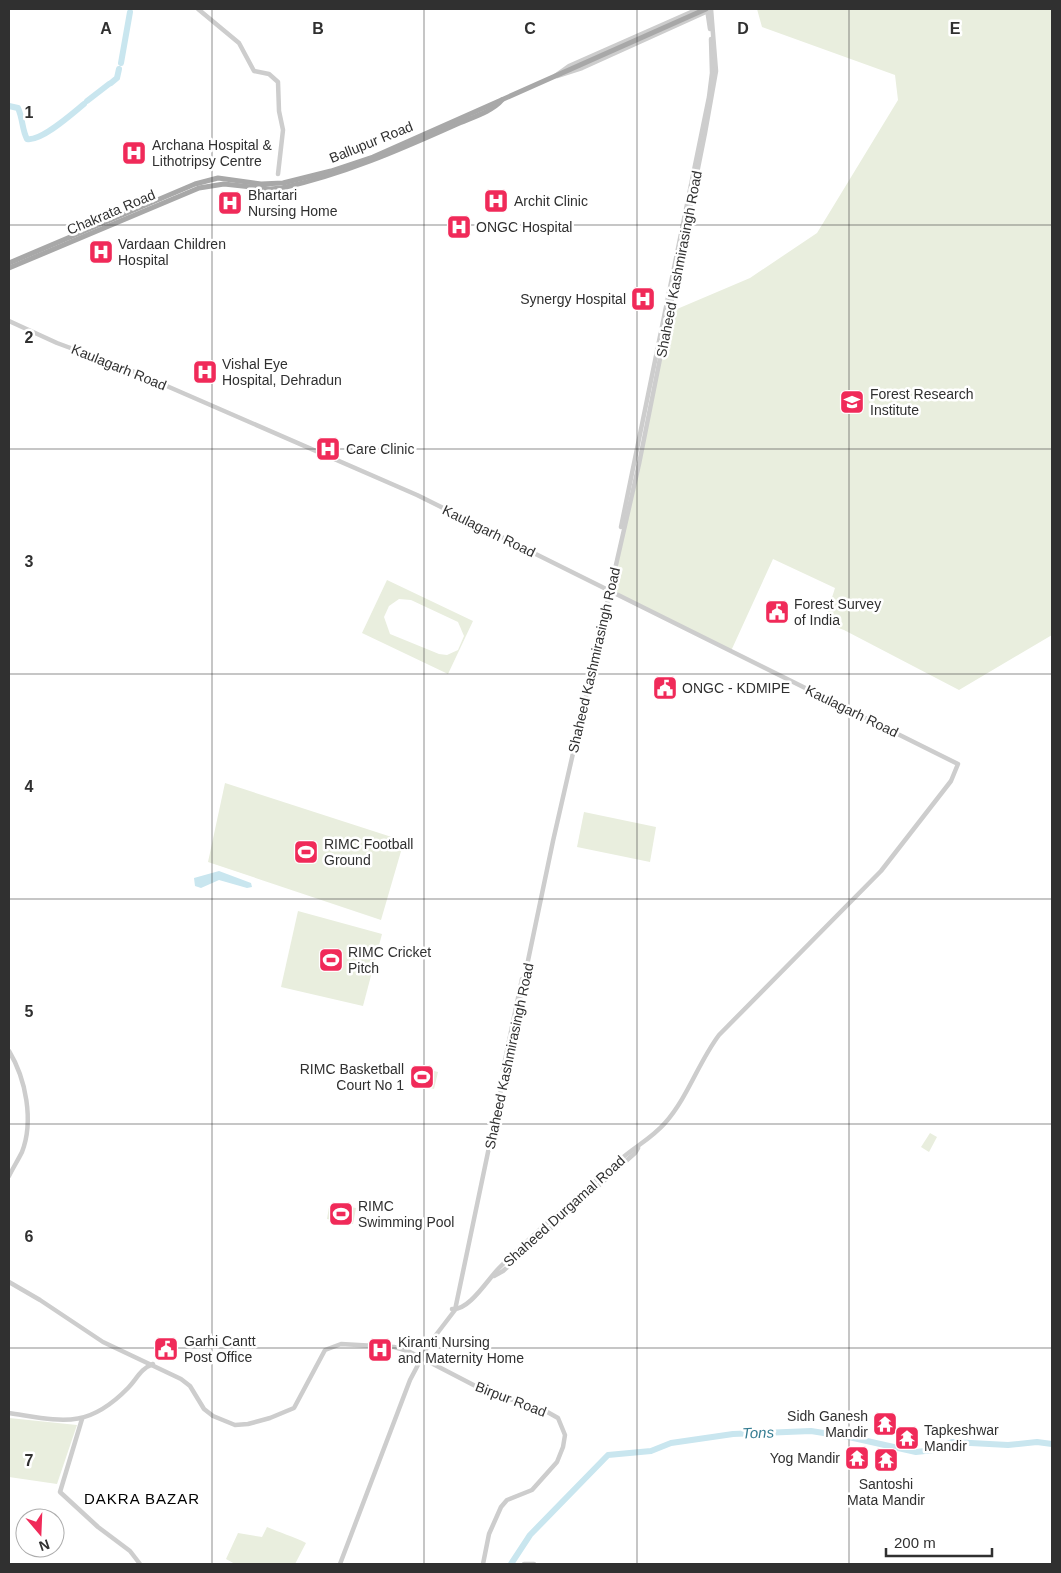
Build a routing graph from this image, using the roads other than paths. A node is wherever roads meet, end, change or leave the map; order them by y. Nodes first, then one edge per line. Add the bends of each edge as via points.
1 (198, 9) edge
2 (696, 9) edge
3 (709, 10) edge
4 (554, 77) junction
5 (499, 102) junction
6 (278, 174) dead end
7 (218, 178) joint
8 (224, 184) joint
9 (9, 263) edge
10 (9, 268) edge
11 (9, 321) edge
12 (608, 590) junction
13 (958, 764) joint
14 (9, 1051) edge
15 (9, 1176) edge
16 (9, 1282) edge
17 (453, 1311) junction
18 (421, 1358) junction
19 (153, 1364) junction
20 (9, 1413) edge
21 (82, 1419) junction
22 (140, 1564) edge
23 (340, 1564) edge
24 (483, 1564) edge
25 (524, 1564) edge
26 (534, 1564) edge

1 - 6 street via 239,43 254,71 269,74 278,82 283,130
2 - 4 street via 569,66
3 - 4 main road, Ballupur Road
3 - 4 street via 582,68
3 - 12 street, Shaheed Kashmirasingh Road via 712,63 708,104
3 - 12 street, Shaheed Kashmirasingh Road via 716,58 714,87 639,464
4 - 5 main road, Ballupur Road
5 - 7 main road, Ballupur Road via 373,157 331,171 283,183 261,184
5 - 8 main road, Ballupur Road via 374,161 327,177 270,189
7 - 9 main road, Chakrata Road via 195,184
8 - 10 main road, Chakrata Road via 199,188 168,200
11 - 12 street, Kaulagarh Road via 411,492
12 - 13 street, Kaulagarh Road
12 - 17 street, Shaheed Kashmirasingh Road
13 - 17 street, Shaheed Durgamal Road via 951,780 881,871 730,1022 710,1047 687,1092 653,1137 597,1180 499,1268 462,1307
14 - 15 street via 21,1074 27,1129 22,1152
16 - 19 street via 103,1342
17 - 18 street
18 - 19 street, Birpur Road via 394,1347 340,1344 329,1347 322,1354 294,1408 239,1425 213,1416 204,1409 190,1386
18 - 23 street
18 - 24 street, Birpur Road via 486,1392 554,1415 562,1425 563,1447 557,1462 532,1490 507,1500 500,1507 489,1534
19 - 21 street via 144,1368 109,1406
20 - 21 street via 38,1418
21 - 22 street via 60,1492 132,1553
25 - 26 street

